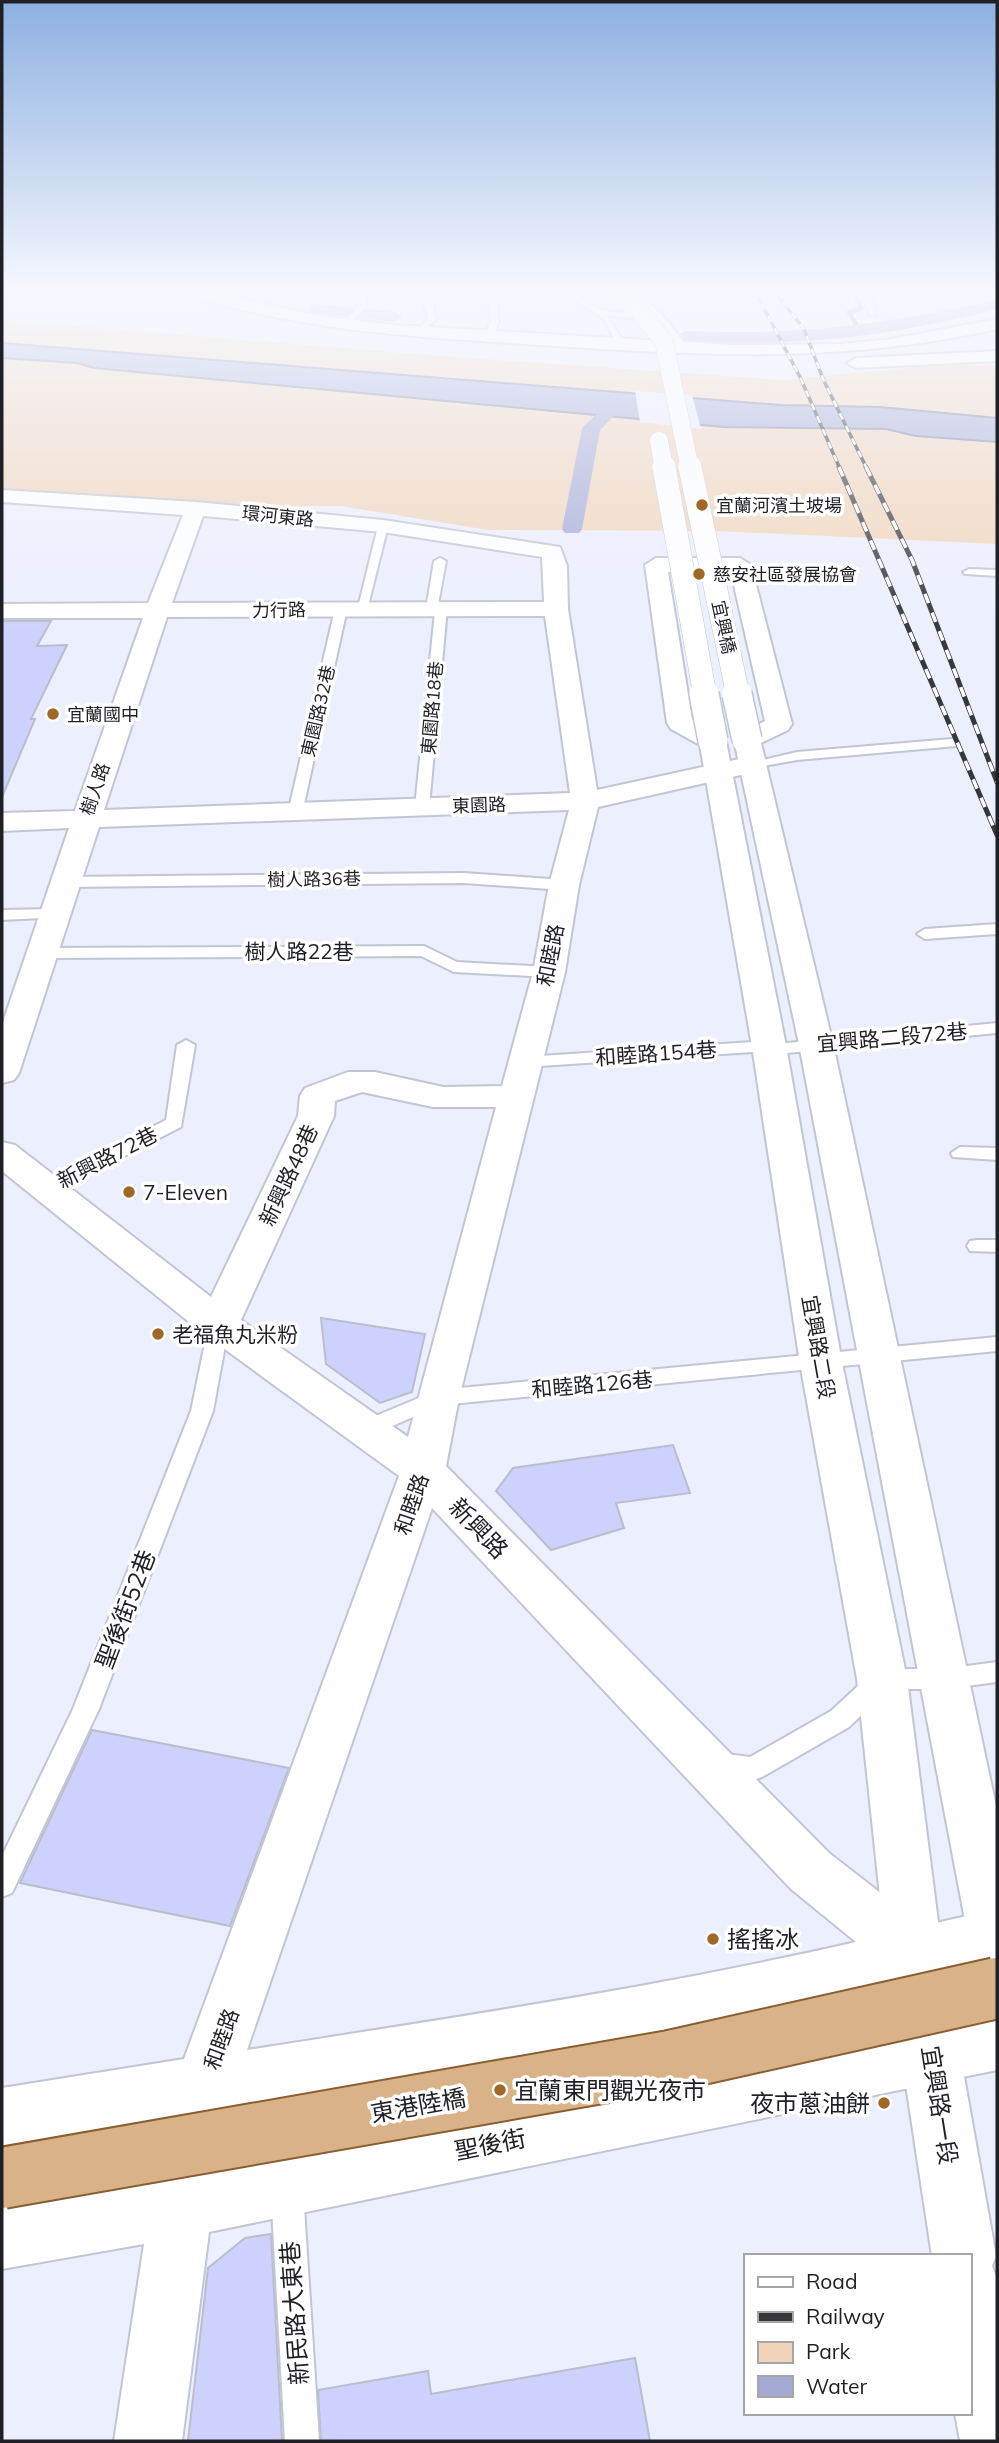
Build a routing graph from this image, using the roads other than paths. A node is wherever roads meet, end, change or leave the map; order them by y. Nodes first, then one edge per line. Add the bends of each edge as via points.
1 (675, 405) edge
2 (655, 418) dead end
3 (4, 498) edge
4 (196, 509) junction
5 (383, 526) junction
6 (552, 552) joint
7 (440, 561) dead end
8 (969, 572) dead end
9 (997, 573) edge
10 (437, 608) junction
11 (351, 609) junction
12 (556, 610) junction
13 (2, 611) edge
14 (156, 611) junction
15 (952, 743) dead end
16 (733, 754) junction
17 (585, 800) junction
18 (422, 807) junction
19 (295, 813) junction
20 (85, 820) junction
21 (2, 822) edge
22 (65, 882) junction
23 (564, 885) junction
24 (56, 914) junction
25 (2, 915) edge
26 (997, 929) edge
27 (925, 934) dead end
28 (45, 953) junction
29 (549, 972) junction
30 (997, 1028) edge
31 (186, 1045) dead end
32 (791, 1046) junction
33 (2, 1073) edge
34 (520, 1079) junction
35 (2, 1153) edge
36 (960, 1153) dead end
37 (997, 1154) edge
38 (45, 1189) junction
39 (219, 1324) junction
40 (997, 1344) edge
41 (879, 1357) junction
42 (821, 1363) junction
43 (438, 1398) junction
44 (369, 1428) junction
45 (423, 1470) junction
46 (997, 1672) edge
47 (882, 1679) junction
48 (944, 1679) junction
49 (704, 1763) junction
50 (2, 1884) edge
51 (976, 1950) edge
52 (968, 2047) edge
53 (204, 2087) junction
54 (2, 2118) edge
55 (2, 2178) edge
56 (286, 2185) junction
57 (181, 2206) junction
58 (2, 2236) edge
59 (964, 2254) edge
60 (971, 2301) edge
61 (148, 2441) edge
62 (302, 2441) edge
63 (994, 2441) edge

1 - 16 street, 宜興橋, bridge
2 - 16 street, 宜興橋, bridge
3 - 4 street, 環河東路
4 - 5 street, 環河東路
4 - 14 street, 樹人路
5 - 6 street, 環河東路
5 - 11 lane, 東園路32巷
6 - 12 street, 和睦路
7 - 10 lane, 東園路18巷
8 - 9 lane
10 - 11 street, 力行路
10 - 12 street, 力行路
10 - 18 lane, 東園路18巷
11 - 14 street, 力行路
11 - 19 lane, 東園路32巷
12 - 17 street, 和睦路
13 - 14 street, 力行路
14 - 20 street, 樹人路
15 - 16 lane, 東園路 via 810,755
16 - 16 street via 779,724 740,565 656,565 680,723
16 - 17 street, 東園路
16 - 32 street, 宜興路二段
17 - 18 street, 東園路
17 - 23 street, 和睦路
18 - 19 street, 東園路
19 - 20 street, 東園路
20 - 21 street, 東園路
20 - 22 street, 樹人路
22 - 23 lane, 樹人路36巷 via 464,878
22 - 24 street, 樹人路
23 - 29 street, 和睦路
24 - 25 lane
24 - 28 street, 樹人路
26 - 27 lane
28 - 29 lane, 樹人路22巷 via 424,951 454,967
28 - 33 street, 樹人路
29 - 34 street, 和睦路
30 - 32 lane, 宜興路二段72巷
31 - 38 lane, 新興路72巷 via 175,1124
32 - 34 lane, 和睦路154巷
32 - 41 street, 宜興路二段
32 - 42 street, 宜興路二段
34 - 39 street, 新興路48巷 via 434,1096 375,1081 342,1082 318,1096 316,1116
34 - 43 street, 和睦路
35 - 38 street, 新興路
36 - 37 lane
38 - 39 street, 新興路
39 - 44 street, 新興路
39 - 50 lane, 聖後街52巷 via 202,1411 86,1709
40 - 41 lane, 和睦路126巷
41 - 42 lane, 和睦路126巷
41 - 48 street, 宜興路二段
42 - 43 lane, 和睦路126巷
42 - 47 street, 宜興路二段
43 - 44 lane, 和睦路126巷
43 - 45 street, 和睦路
44 - 45 street, 新興路
45 - 49 street, 新興路
45 - 53 street, 和睦路
46 - 48 lane
47 - 48 lane
47 - 49 lane via 840,1719 753,1769
47 - 51 street, 宜興路二段
48 - 51 street, 宜興路二段
49 - 51 street, 新興路 via 810,1871
51 - 52 street, 宜興路一段
51 - 53 street via 505,2038
51 - 55 main road, 東港陸橋, bridge via 670,2061
52 - 56 street, 聖後街
52 - 59 street, 宜興路一段
53 - 54 street
53 - 57 street, 和睦路
56 - 57 street, 聖後街
56 - 62 lane, 新民路大東巷
57 - 58 street, 聖後街
57 - 61 street, 和睦路
60 - 63 street

